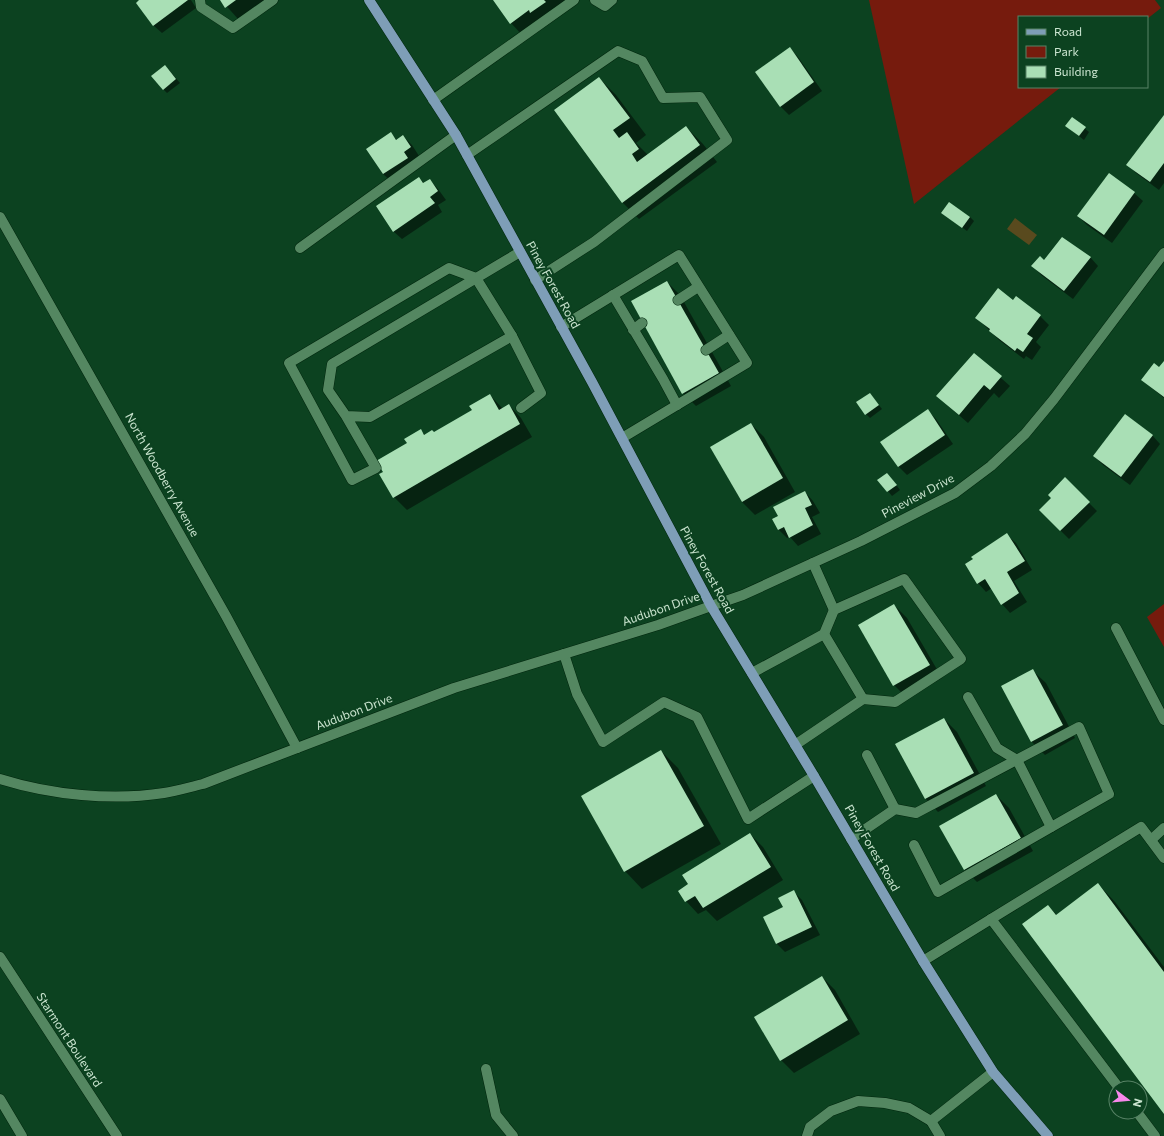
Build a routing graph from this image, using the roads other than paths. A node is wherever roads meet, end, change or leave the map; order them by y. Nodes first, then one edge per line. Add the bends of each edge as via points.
1 (200, 0) edge
2 (273, 0) edge
3 (369, 0) edge
4 (574, 0) edge
5 (595, 0) edge
6 (612, 0) edge
7 (433, 100) junction
8 (456, 135) junction
9 (467, 155) junction
10 (0, 217) edge
11 (300, 248) dead end
12 (520, 252) junction
13 (1164, 253) edge
14 (476, 278) junction
15 (535, 280) junction
16 (698, 287) junction
17 (613, 295) junction
18 (678, 300) dead end
19 (642, 323) dead end
20 (561, 327) junction
21 (633, 330) junction
22 (729, 335) junction
23 (512, 336) junction
24 (706, 350) dead end
25 (677, 405) junction
26 (521, 408) dead end
27 (346, 416) junction
28 (622, 438) junction
29 (813, 563) junction
30 (711, 606) junction
31 (834, 610) junction
32 (1116, 628) dead end
33 (824, 634) junction
34 (564, 654) junction
35 (752, 673) junction
36 (968, 697) dead end
37 (863, 698) junction
38 (1164, 720) edge
39 (795, 745) junction
40 (297, 748) junction
41 (867, 755) dead end
42 (1017, 760) junction
43 (814, 776) junction
44 (0, 779) edge
45 (895, 809) junction
46 (1051, 828) junction
47 (1164, 828) edge
48 (851, 840) junction
49 (1150, 840) junction
50 (914, 845) dead end
51 (1164, 858) edge
52 (991, 919) junction
53 (0, 957) edge
54 (923, 961) junction
55 (486, 1069) dead end
56 (993, 1072) junction
57 (1113, 1080) edge
58 (0, 1099) edge
59 (1143, 1120) edge
60 (931, 1121) junction
61 (22, 1136) edge
62 (117, 1136) edge
63 (513, 1136) edge
64 (807, 1136) edge
65 (940, 1136) edge
66 (1048, 1136) edge
67 (1155, 1136) edge

1 - 2 street via 201,7 233,28
3 - 7 main road, Piney Forest Road
4 - 7 street
5 - 6 street via 606,6
7 - 8 main road, Piney Forest Road
8 - 9 main road, Piney Forest Road
8 - 11 street
9 - 12 main road, Piney Forest Road
9 - 15 street via 618,51 642,61 663,98 700,97 727,140 594,242
10 - 40 street, North Woodberry Avenue via 222,609
12 - 14 street
12 - 15 main road, Piney Forest Road
13 - 29 street, Pineview Drive via 1054,399 1025,434 991,466 955,493
14 - 23 street
14 - 27 street via 332,364 328,390
14 - 27 street via 449,268 289,363 352,480 376,468
15 - 20 main road, Piney Forest Road
16 - 17 street via 679,255
16 - 18 street
16 - 22 street
17 - 20 street
17 - 21 street
19 - 21 street
20 - 28 main road, Piney Forest Road
21 - 25 street via 667,376
22 - 24 street
22 - 25 street via 747,363
23 - 26 street via 541,393
23 - 27 street via 370,417
25 - 28 street
28 - 30 main road, Piney Forest Road
29 - 30 street, Pineview Drive via 743,595
29 - 31 street
30 - 34 street, Audubon Drive
30 - 35 main road, Piney Forest Road
31 - 33 street
31 - 37 street via 904,579 962,659 895,702
32 - 38 street
33 - 35 street
33 - 37 street
34 - 40 street, Audubon Drive via 454,688
34 - 43 street via 577,694 603,742 664,702 697,717 748,819
35 - 39 main road, Piney Forest Road
36 - 42 street via 997,748
37 - 39 street
39 - 43 main road, Piney Forest Road
40 - 44 street, Audubon Drive via 203,784 164,793 122,797 78,795
41 - 45 street
42 - 45 street via 916,813
42 - 46 street
42 - 46 street via 1079,727 1109,794
43 - 48 main road, Piney Forest Road
45 - 48 street
46 - 50 street via 938,892
47 - 49 street
48 - 54 main road, Piney Forest Road
49 - 51 street
49 - 52 street via 1141,827
52 - 54 street
52 - 57 street
53 - 62 street, Starmont Boulevard
54 - 56 main road, Piney Forest Road
55 - 63 street via 496,1115
56 - 60 street
56 - 66 main road, Piney Forest Road
58 - 61 street
59 - 67 street
60 - 64 street via 909,1108 858,1101 831,1111 810,1127
60 - 65 street

